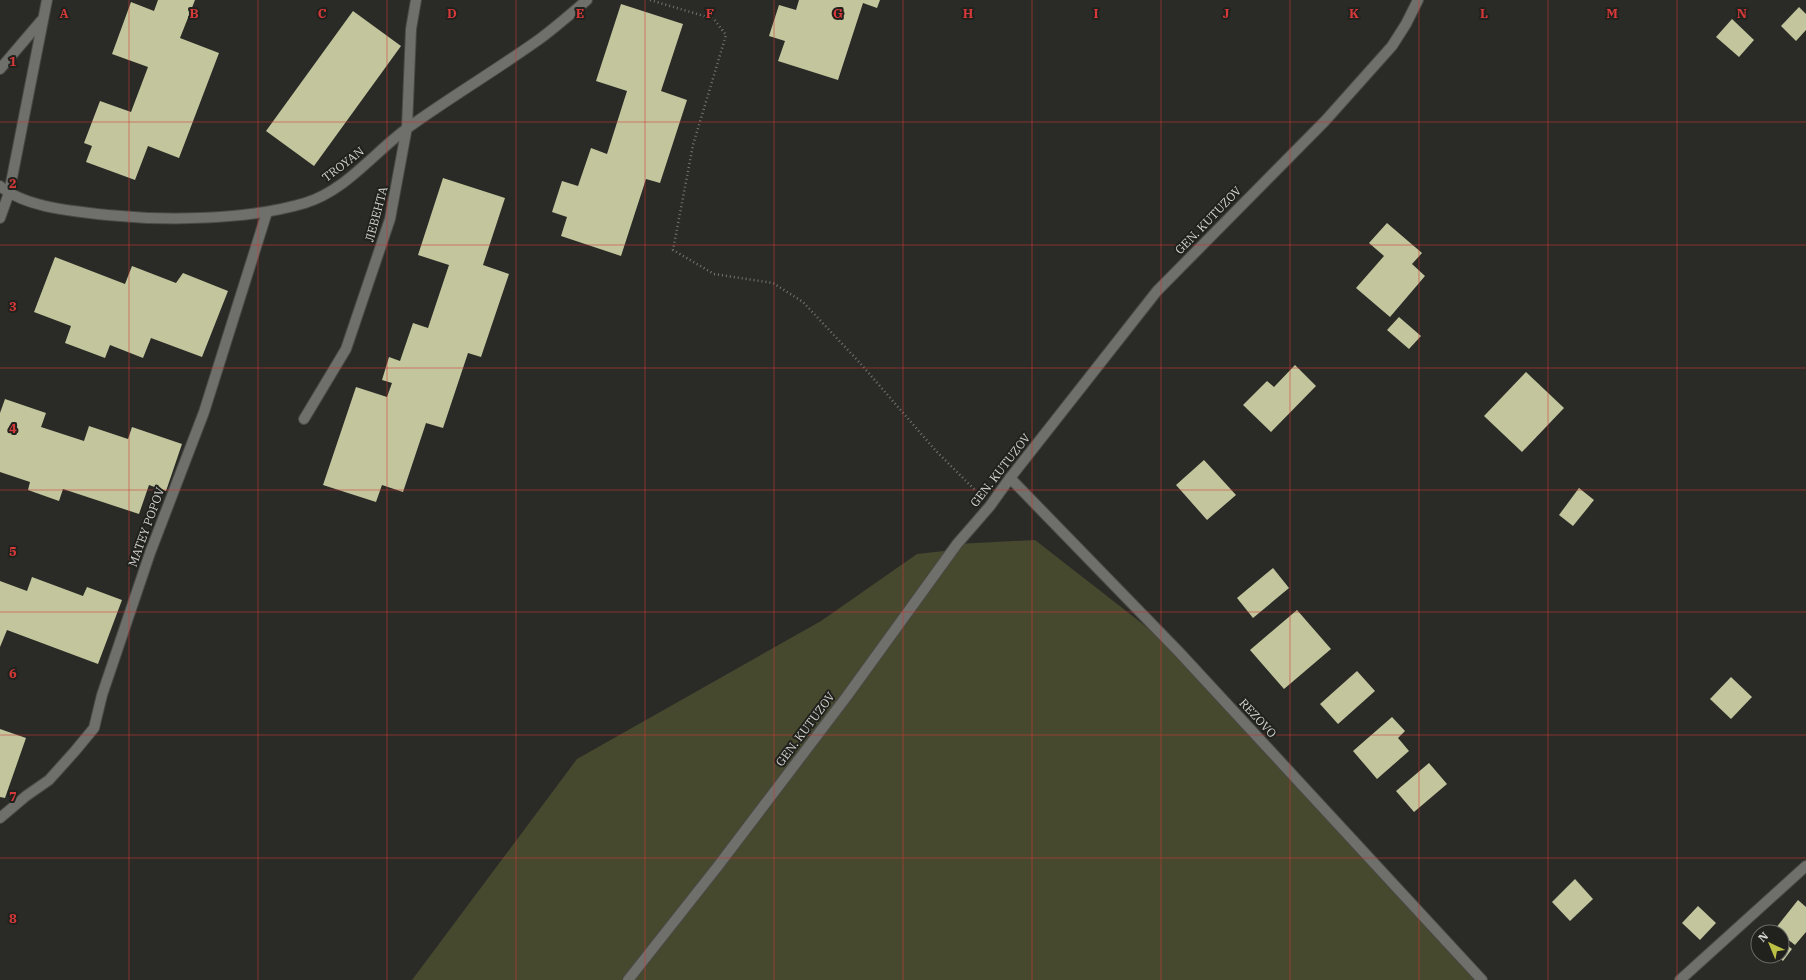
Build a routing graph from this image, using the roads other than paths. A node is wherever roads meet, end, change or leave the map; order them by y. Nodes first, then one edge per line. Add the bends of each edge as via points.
1 (47, 0) edge
2 (416, 0) edge
3 (587, 0) edge
4 (1418, 0) edge
5 (43, 19) junction
6 (0, 69) edge
7 (407, 128) junction
8 (0, 186) edge
9 (9, 193) junction
10 (266, 212) junction
11 (0, 218) edge
12 (304, 418) dead end
13 (1010, 478) junction
14 (0, 818) edge
15 (1806, 866) edge
16 (628, 980) edge
17 (1482, 980) edge
18 (1680, 980) edge

1 - 5 street
2 - 7 street, ЛЕВЕНТА via 411,29
3 - 7 street, TROYAN via 541,38
4 - 13 street, GEN. KUTUZOV via 1392,46 1325,121 1157,291
5 - 6 street
5 - 9 street
7 - 10 street, TROYAN via 334,189 306,202
7 - 12 street, ЛЕВЕНТА via 390,218 346,349
8 - 9 street, TROYAN
9 - 10 street, TROYAN via 31,202 78,212 125,217 195,218
9 - 11 street
10 - 14 street, MATEY POPOV via 204,412 150,553 102,695 94,728 48,780
13 - 16 street, GEN. KUTUZOV via 957,544 847,696 718,866
13 - 17 street, REZOVO via 1180,653
15 - 18 street

